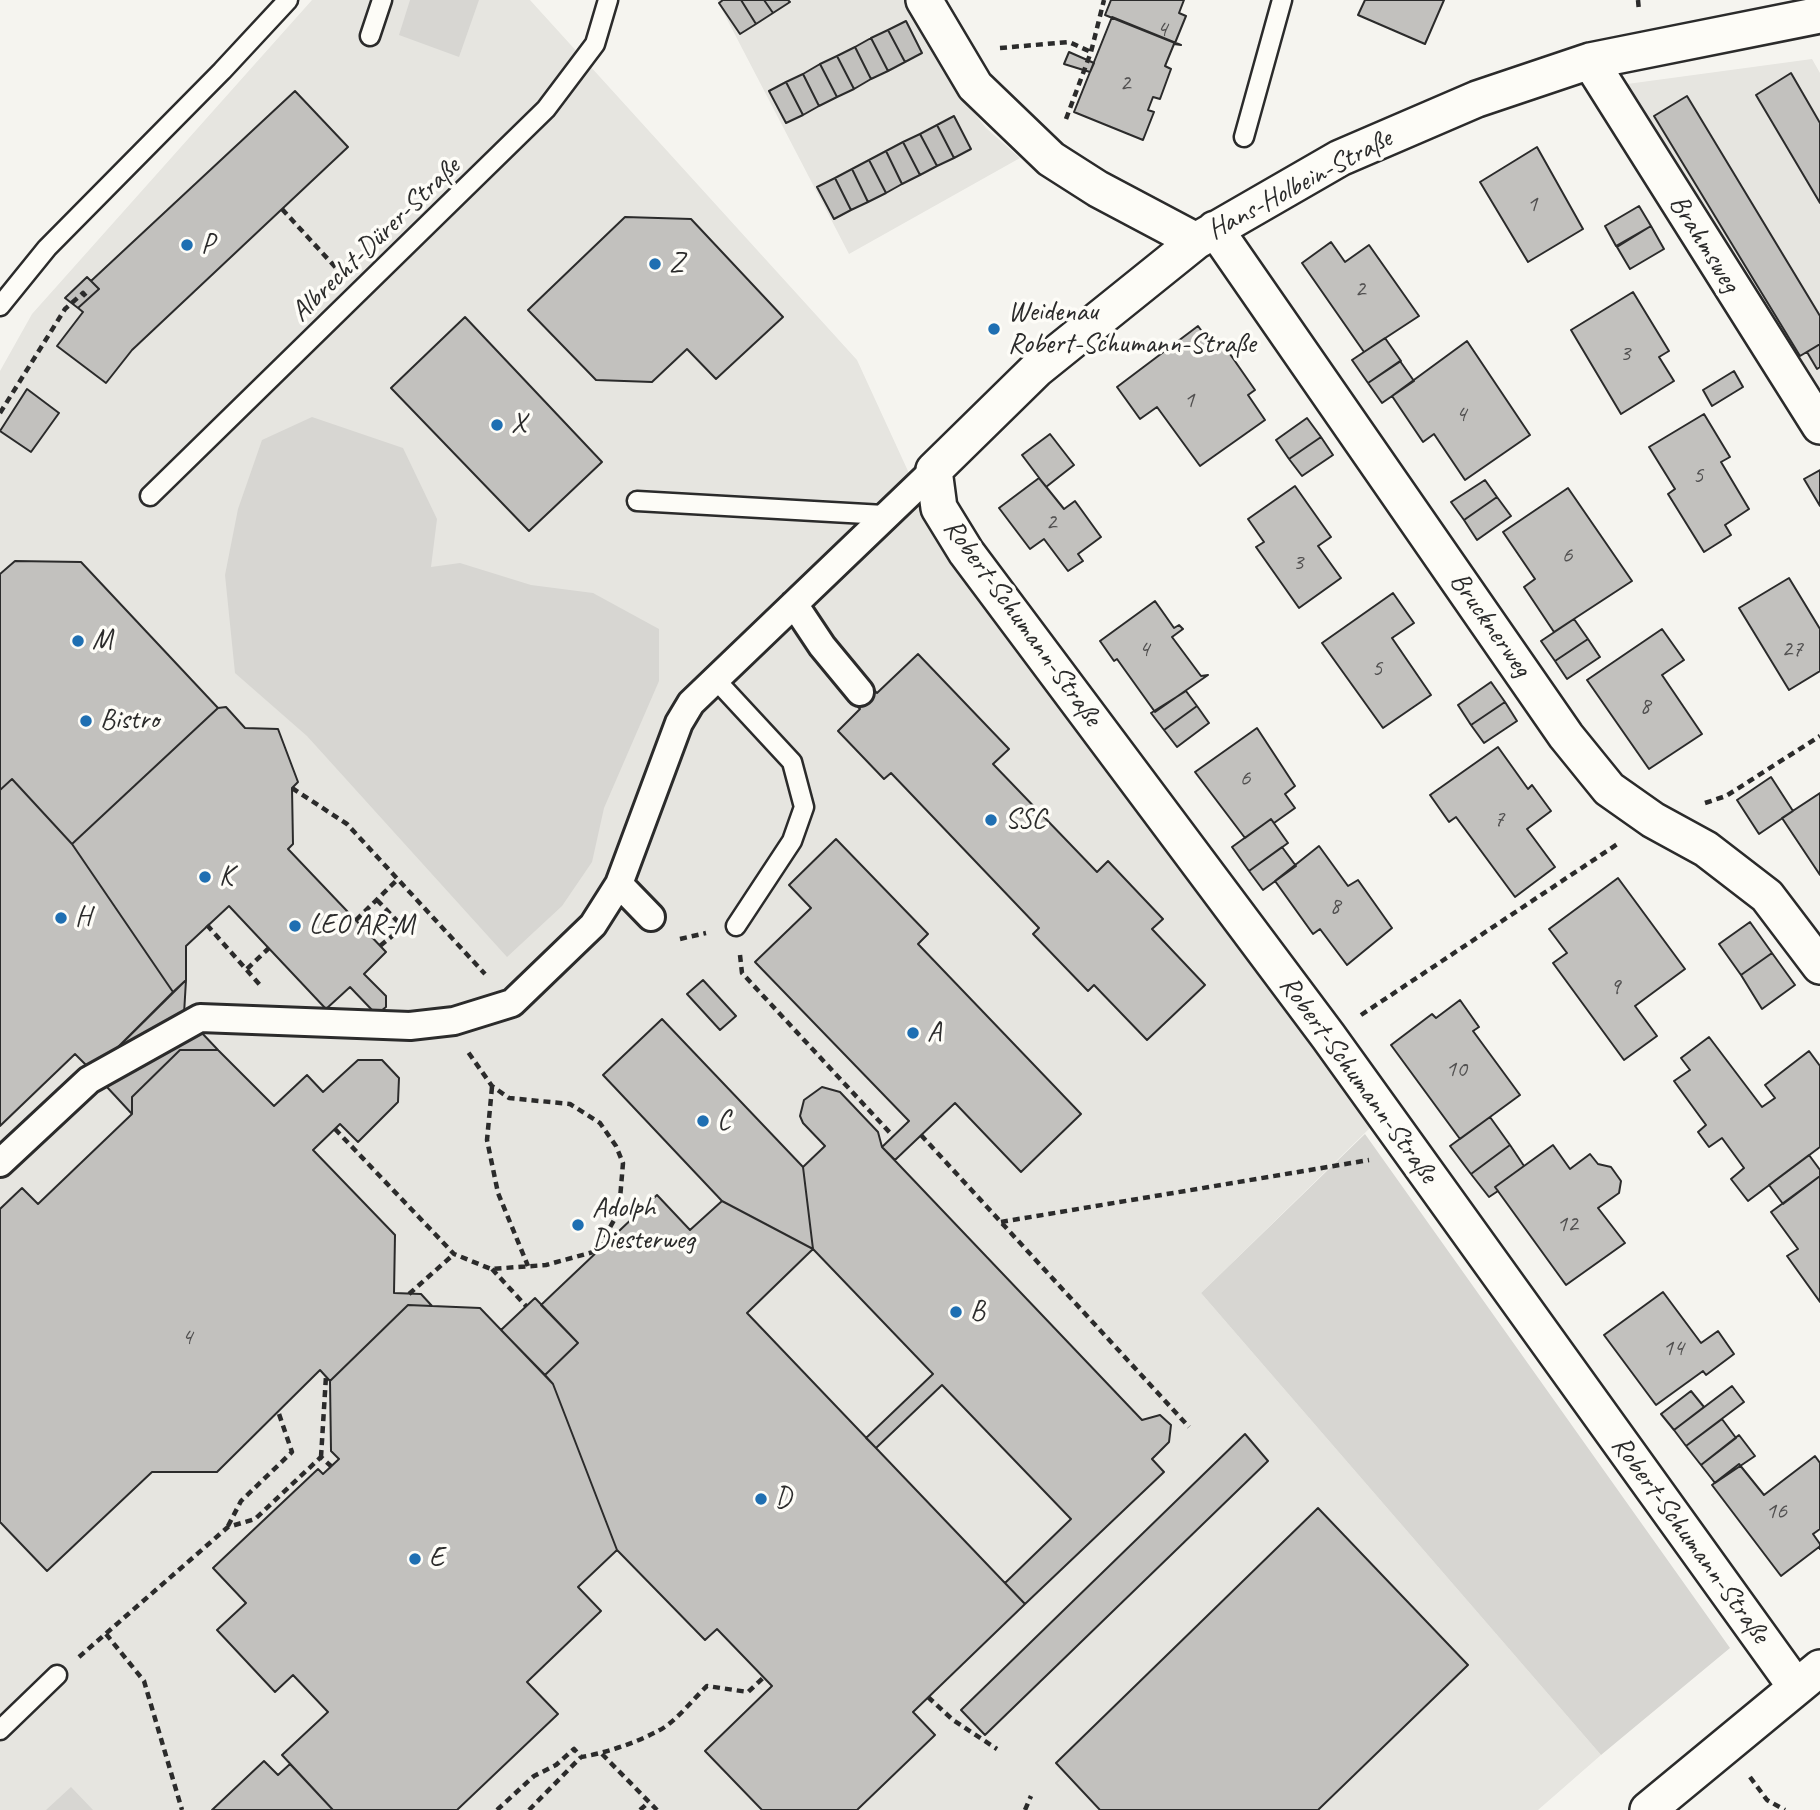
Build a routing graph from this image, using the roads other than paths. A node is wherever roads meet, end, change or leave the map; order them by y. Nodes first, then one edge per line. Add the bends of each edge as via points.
1 (288, 0) edge
2 (382, 0) edge
3 (608, 0) edge
4 (924, 0) edge
5 (1282, 0) edge
6 (1820, 15) edge
7 (370, 36) dead end
8 (1590, 61) junction
9 (1244, 136) dead end
10 (1205, 235) junction
11 (0, 306) edge
12 (1820, 426) edge
13 (934, 470) junction
14 (150, 496) dead end
15 (637, 501) dead end
16 (884, 515) junction
17 (794, 604) junction
18 (716, 680) junction
19 (860, 692) dead end
20 (619, 884) junction
21 (651, 917) dead end
22 (736, 926) road end
23 (1820, 966) edge
24 (0, 1163) edge
25 (57, 1675) dead end
26 (1808, 1677) edge
27 (0, 1730) edge
28 (1648, 1810) edge

1 - 11 lane via 47,248
2 - 7 lane
3 - 14 lane, Albrecht-Dürer-Straße via 594,44 546,109
4 - 10 street via 975,86 1051,159 1098,189
5 - 9 lane
6 - 8 street, Hans-Holbein-Straße
8 - 10 street, Hans-Holbein-Straße via 1477,99 1340,158
8 - 12 street, Brahmsweg
10 - 13 street, Hans-Holbein-Straße via 1037,369
10 - 23 street, Brucknerweg via 1566,736 1609,789 1706,849 1767,896
13 - 16 street
13 - 26 street, Robert-Schumann-Straße via 939,508 966,552
15 - 16 lane
16 - 17 street
17 - 18 street
17 - 19 street
18 - 20 street via 679,723
18 - 22 lane via 792,762 804,807 792,841
20 - 21 street
20 - 24 street via 593,925 512,1003 454,1021 410,1026 200,1018 89,1080
25 - 27 lane
26 - 28 street

